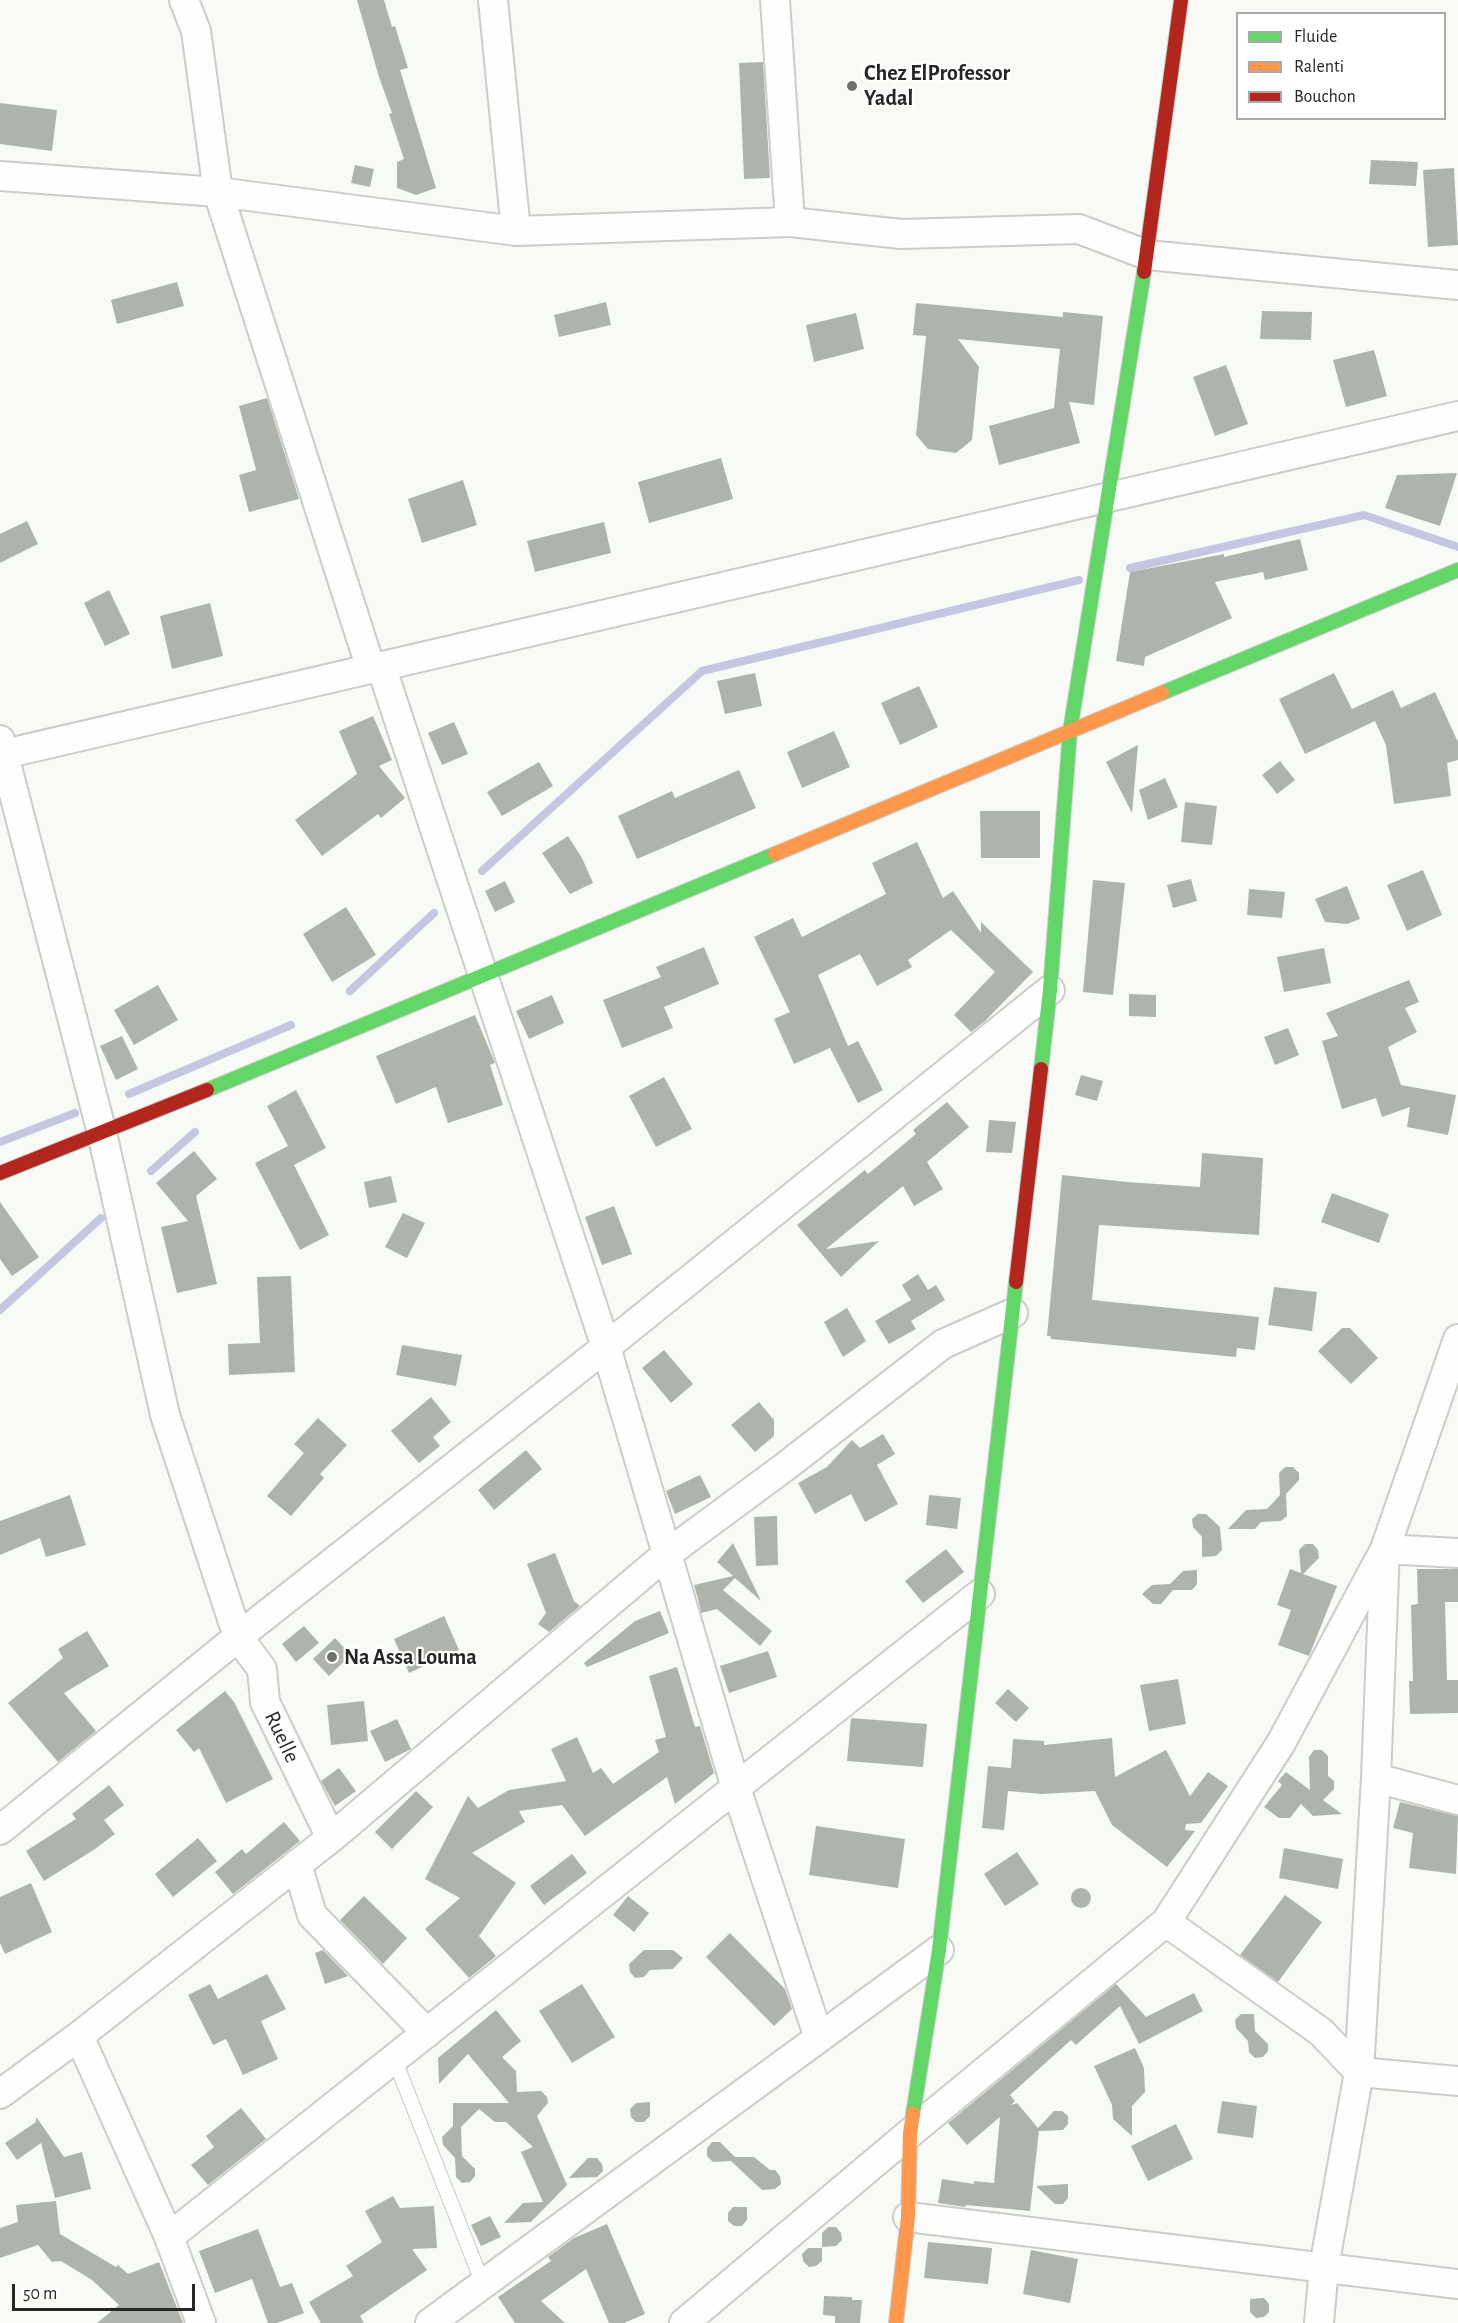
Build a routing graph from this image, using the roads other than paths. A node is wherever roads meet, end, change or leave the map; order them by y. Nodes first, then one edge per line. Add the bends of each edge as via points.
1 (184, 0) edge
2 (493, 0) edge
3 (775, 0) edge
4 (1181, 0) edge
5 (0, 176) edge
6 (218, 192) junction
7 (790, 222) junction
8 (516, 231) junction
9 (1147, 255) junction
10 (1458, 285) edge
11 (1458, 416) edge
12 (1107, 497) junction
13 (1458, 570) edge
14 (376, 668) junction
15 (1070, 731) junction
16 (1, 750) edge
17 (483, 975) junction
18 (1050, 990) junction
19 (102, 1133) junction
20 (0, 1173) edge
21 (1013, 1313) junction
22 (1458, 1338) edge
23 (606, 1347) junction
24 (1385, 1549) junction
25 (1458, 1553) edge
26 (667, 1554) junction
27 (980, 1594) junction
28 (238, 1637) junction
29 (1376, 1778) junction
30 (736, 1788) junction
31 (1458, 1800) edge
32 (0, 1830) edge
33 (331, 1838) junction
34 (297, 1864) junction
35 (1166, 1922) junction
36 (939, 1950) junction
37 (427, 2033) junction
38 (79, 2036) junction
39 (819, 2038) junction
40 (394, 2058) junction
41 (1359, 2072) junction
42 (1458, 2081) edge
43 (0, 2094) edge
44 (910, 2133) junction
45 (908, 2217) junction
46 (170, 2237) junction
47 (1324, 2267) junction
48 (483, 2284) junction
49 (1458, 2284) edge
50 (201, 2323) edge
51 (430, 2323) edge
52 (684, 2323) edge
53 (896, 2323) edge
54 (1319, 2323) edge

1 - 6 street via 196,31
2 - 8 street
3 - 7 street
4 - 9 street
5 - 6 street
6 - 8 street
6 - 14 street
7 - 8 street
7 - 9 street via 901,234 1079,229
9 - 10 street
9 - 12 street
11 - 12 street
12 - 14 street
12 - 15 street
13 - 15 street
14 - 16 street
14 - 17 street
15 - 17 street
15 - 18 street
16 - 19 street, Ruelle
17 - 19 street
17 - 23 street
18 - 21 street
18 - 23 street
19 - 20 street
19 - 28 street, Ruelle via 165,1415
21 - 26 street via 943,1344
21 - 27 street
22 - 24 street
23 - 26 street
23 - 28 street
24 - 25 street
24 - 29 street
24 - 35 street via 1281,1743
26 - 30 street
26 - 33 street
27 - 30 street
27 - 36 street
28 - 32 street
28 - 33 street, Ruelle via 262,1669 265,1702
29 - 31 street
29 - 41 street
30 - 37 street
30 - 39 street
33 - 34 street
34 - 37 street via 312,1915
34 - 38 street
35 - 41 street via 1321,2032
35 - 44 street
36 - 39 street
36 - 44 street
37 - 40 street
38 - 43 street
38 - 46 street
39 - 48 street
40 - 46 street
40 - 48 lane
41 - 42 street
41 - 47 street
44 - 45 street
44 - 52 street
45 - 47 street
45 - 53 street
46 - 50 street
47 - 49 street
47 - 54 street
48 - 51 street

